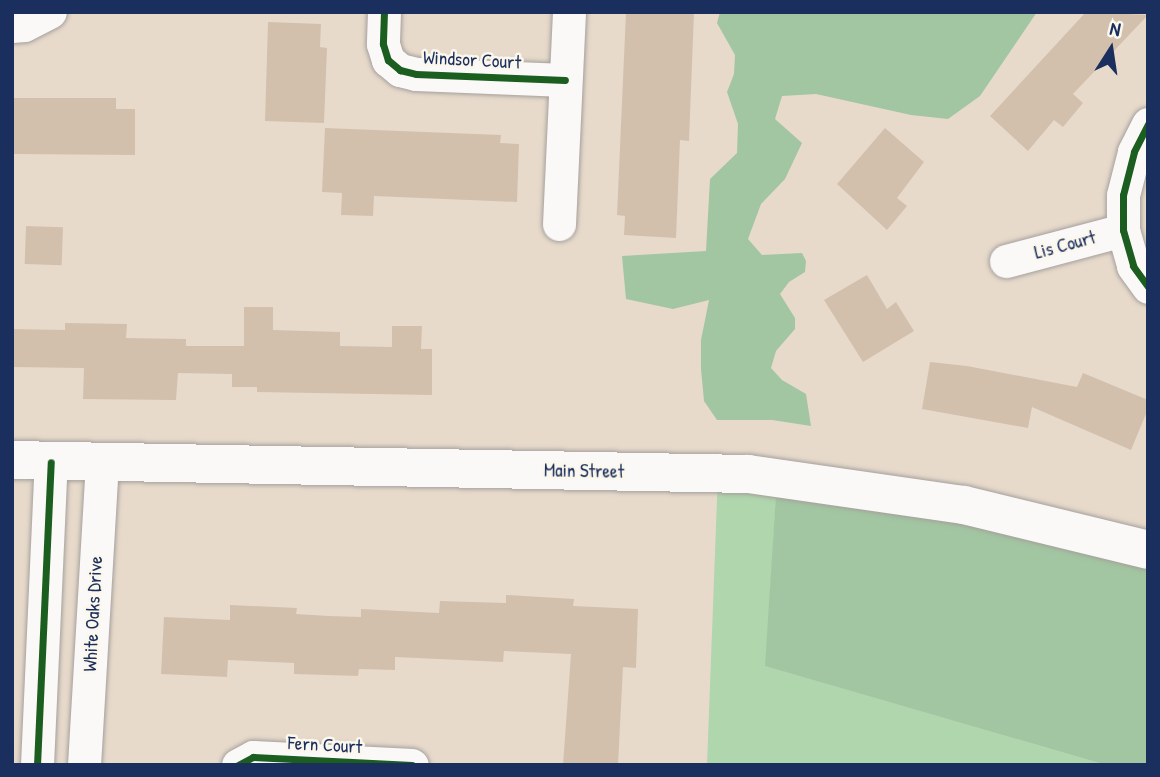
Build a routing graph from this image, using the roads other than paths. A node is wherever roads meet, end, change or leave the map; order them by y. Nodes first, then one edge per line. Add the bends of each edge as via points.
1 (50, 12) edge
2 (384, 12) edge
3 (569, 12) edge
4 (12, 26) edge
5 (565, 80) junction
6 (1148, 124) edge
7 (559, 224) dead end
8 (1123, 229) junction
9 (1006, 261) dead end
10 (1148, 287) edge
11 (12, 460) edge
12 (51, 462) junction
13 (102, 463) junction
14 (1148, 550) edge
15 (37, 765) edge
16 (84, 765) edge
17 (238, 765) edge
18 (412, 765) edge

1 - 4 street via 24,26
2 - 5 street, Windsor Court via 383,44 388,60 400,70
3 - 5 street
5 - 7 street
6 - 8 street via 1134,152 1123,195
8 - 9 street, Lis Court
8 - 10 street via 1133,266
11 - 12 main road, Main Street
12 - 13 main road, Main Street
12 - 15 street
13 - 14 main road, Main Street via 748,474 964,505
13 - 16 street, White Oaks Drive
17 - 18 street, Fern Court via 253,757

